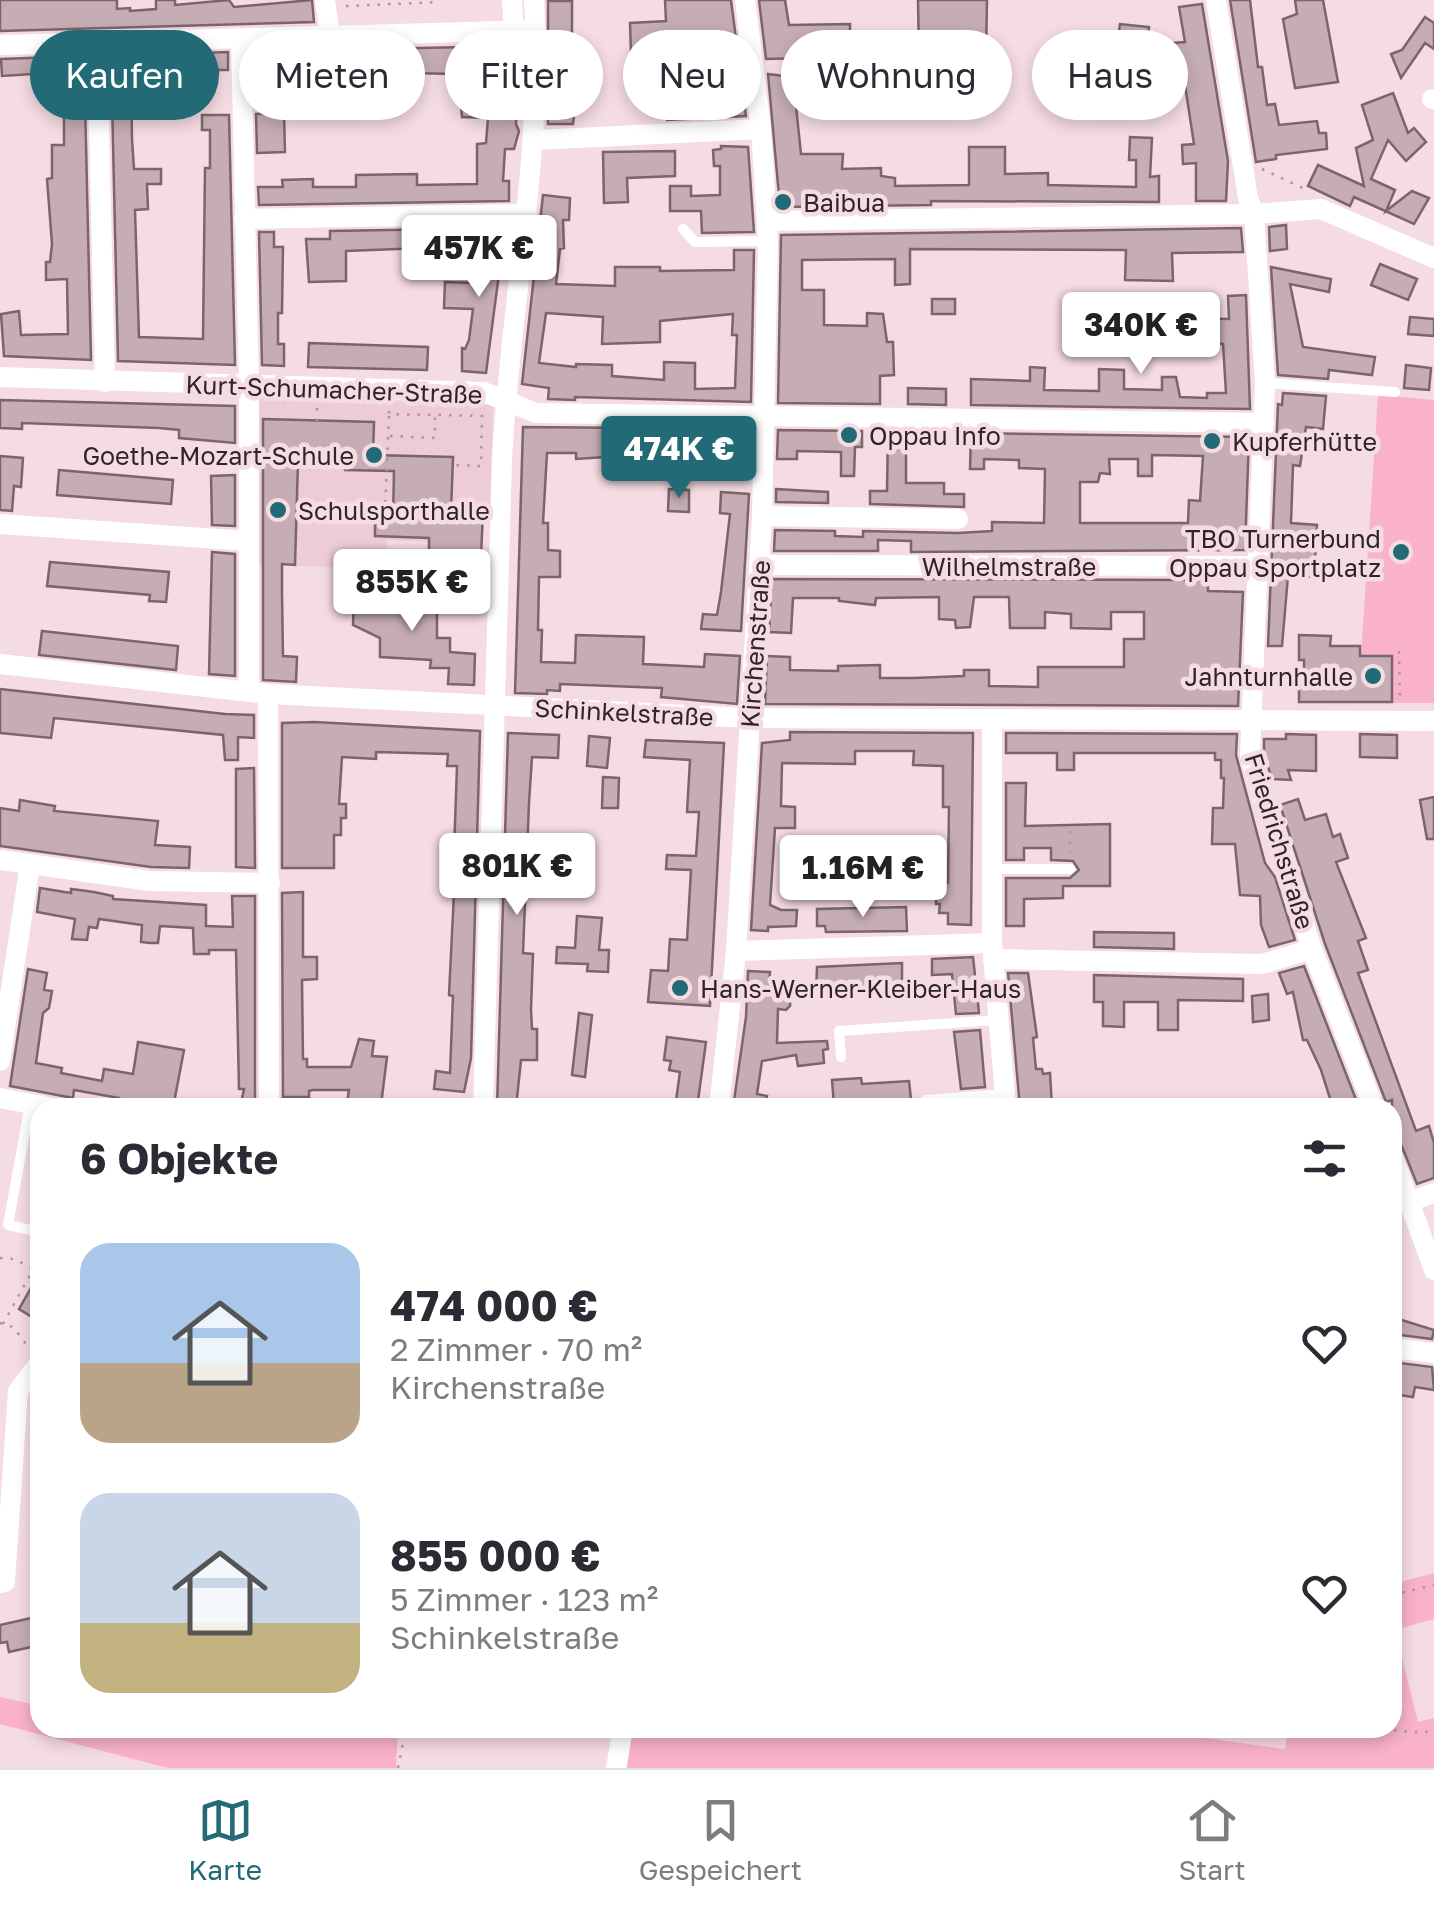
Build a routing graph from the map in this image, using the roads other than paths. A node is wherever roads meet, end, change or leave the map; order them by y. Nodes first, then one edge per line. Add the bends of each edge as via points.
1 (512, 0) edge
2 (534, 0) edge
3 (744, 0) edge
4 (1216, 0) edge
5 (326, 3) edge
6 (329, 30) edge
7 (514, 30) edge
8 (536, 30) edge
9 (30, 44) edge
10 (0, 45) edge
11 (99, 120) edge
12 (243, 120) edge
13 (535, 120) edge
14 (761, 128) junction
15 (535, 140) junction
16 (527, 214) junction
17 (1254, 214) junction
18 (244, 219) junction
19 (683, 228) dead end
20 (768, 231) junction
21 (1434, 258) edge
22 (0, 377) edge
23 (105, 382) junction
24 (1265, 383) junction
25 (248, 385) junction
26 (1395, 392) dead end
27 (505, 399) junction
28 (764, 418) junction
29 (1264, 423) junction
30 (762, 516) junction
31 (958, 519) dead end
32 (0, 524) edge
33 (248, 542) junction
34 (761, 565) junction
35 (1258, 566) junction
36 (0, 664) edge
37 (258, 693) junction
38 (496, 705) junction
39 (749, 718) junction
40 (992, 719) junction
41 (1250, 720) junction
42 (1434, 721) edge
43 (0, 860) edge
44 (30, 864) junction
45 (992, 870) junction
46 (1070, 870) road end
47 (270, 882) junction
48 (1312, 949) junction
49 (736, 951) junction
50 (992, 951) junction
51 (998, 1020) junction
52 (841, 1057) dead end
53 (0, 1061) edge
54 (0, 1098) edge
55 (269, 1098) edge
56 (483, 1098) edge
57 (720, 1098) edge
58 (1005, 1098) edge
59 (1370, 1098) edge
60 (30, 1103) joint
61 (1402, 1181) edge
62 (1434, 1193) edge
63 (1411, 1201) junction
64 (30, 1230) edge
65 (1434, 1270) edge
66 (1402, 1349) edge
67 (1434, 1352) edge
68 (30, 1375) edge
69 (0, 1583) edge
70 (621, 1738) edge
71 (616, 1768) edge

1 - 7 street
2 - 8 street
3 - 14 street, Kirchenstraße
4 - 17 street, Friedrichstraße
5 - 6 street
9 - 10 street
11 - 23 street
12 - 18 street
13 - 15 street
14 - 15 street
14 - 20 street, Kirchenstraße
15 - 16 street
16 - 18 street
16 - 27 street
17 - 20 street
17 - 21 street via 1321,209
17 - 24 street, Friedrichstraße
18 - 25 street
19 - 20 lane via 695,242
20 - 28 street, Kirchenstraße
22 - 23 street, Kurt-Schumacher-Straße
23 - 25 street, Kurt-Schumacher-Straße
24 - 26 lane
24 - 29 street, Friedrichstraße
25 - 27 street, Kurt-Schumacher-Straße via 484,392
25 - 33 street
27 - 28 street, Kurt-Schumacher-Straße via 536,413
27 - 38 street
28 - 29 street, Kurt-Schumacher-Straße
28 - 30 street, Kirchenstraße
29 - 35 street, Friedrichstraße
30 - 31 street
30 - 34 street, Kirchenstraße
32 - 33 street
33 - 37 street
34 - 35 street, Wilhelmstraße
34 - 39 street, Kirchenstraße
35 - 41 street, Friedrichstraße
36 - 37 street, Schinkelstraße
37 - 38 street, Schinkelstraße
37 - 47 street
38 - 39 street, Schinkelstraße
38 - 56 street
39 - 40 street, Schinkelstraße
39 - 49 street, Kirchenstraße
40 - 41 street, Schinkelstraße
40 - 45 street
41 - 42 street, Schinkelstraße
41 - 48 street, Friedrichstraße via 1250,756
43 - 44 street
44 - 47 street via 150,881
44 - 53 street
45 - 46 lane
45 - 50 street
47 - 55 street
48 - 50 street via 1262,964
48 - 59 street, Friedrichstraße
49 - 50 street
49 - 57 street, Kirchenstraße
50 - 51 street
51 - 52 lane via 840,1031
51 - 58 street
54 - 60 street
60 - 64 lane via 8,1225
61 - 63 street
62 - 63 street
63 - 65 street
66 - 67 street
68 - 69 street via 18,1391 6,1582
70 - 71 street

